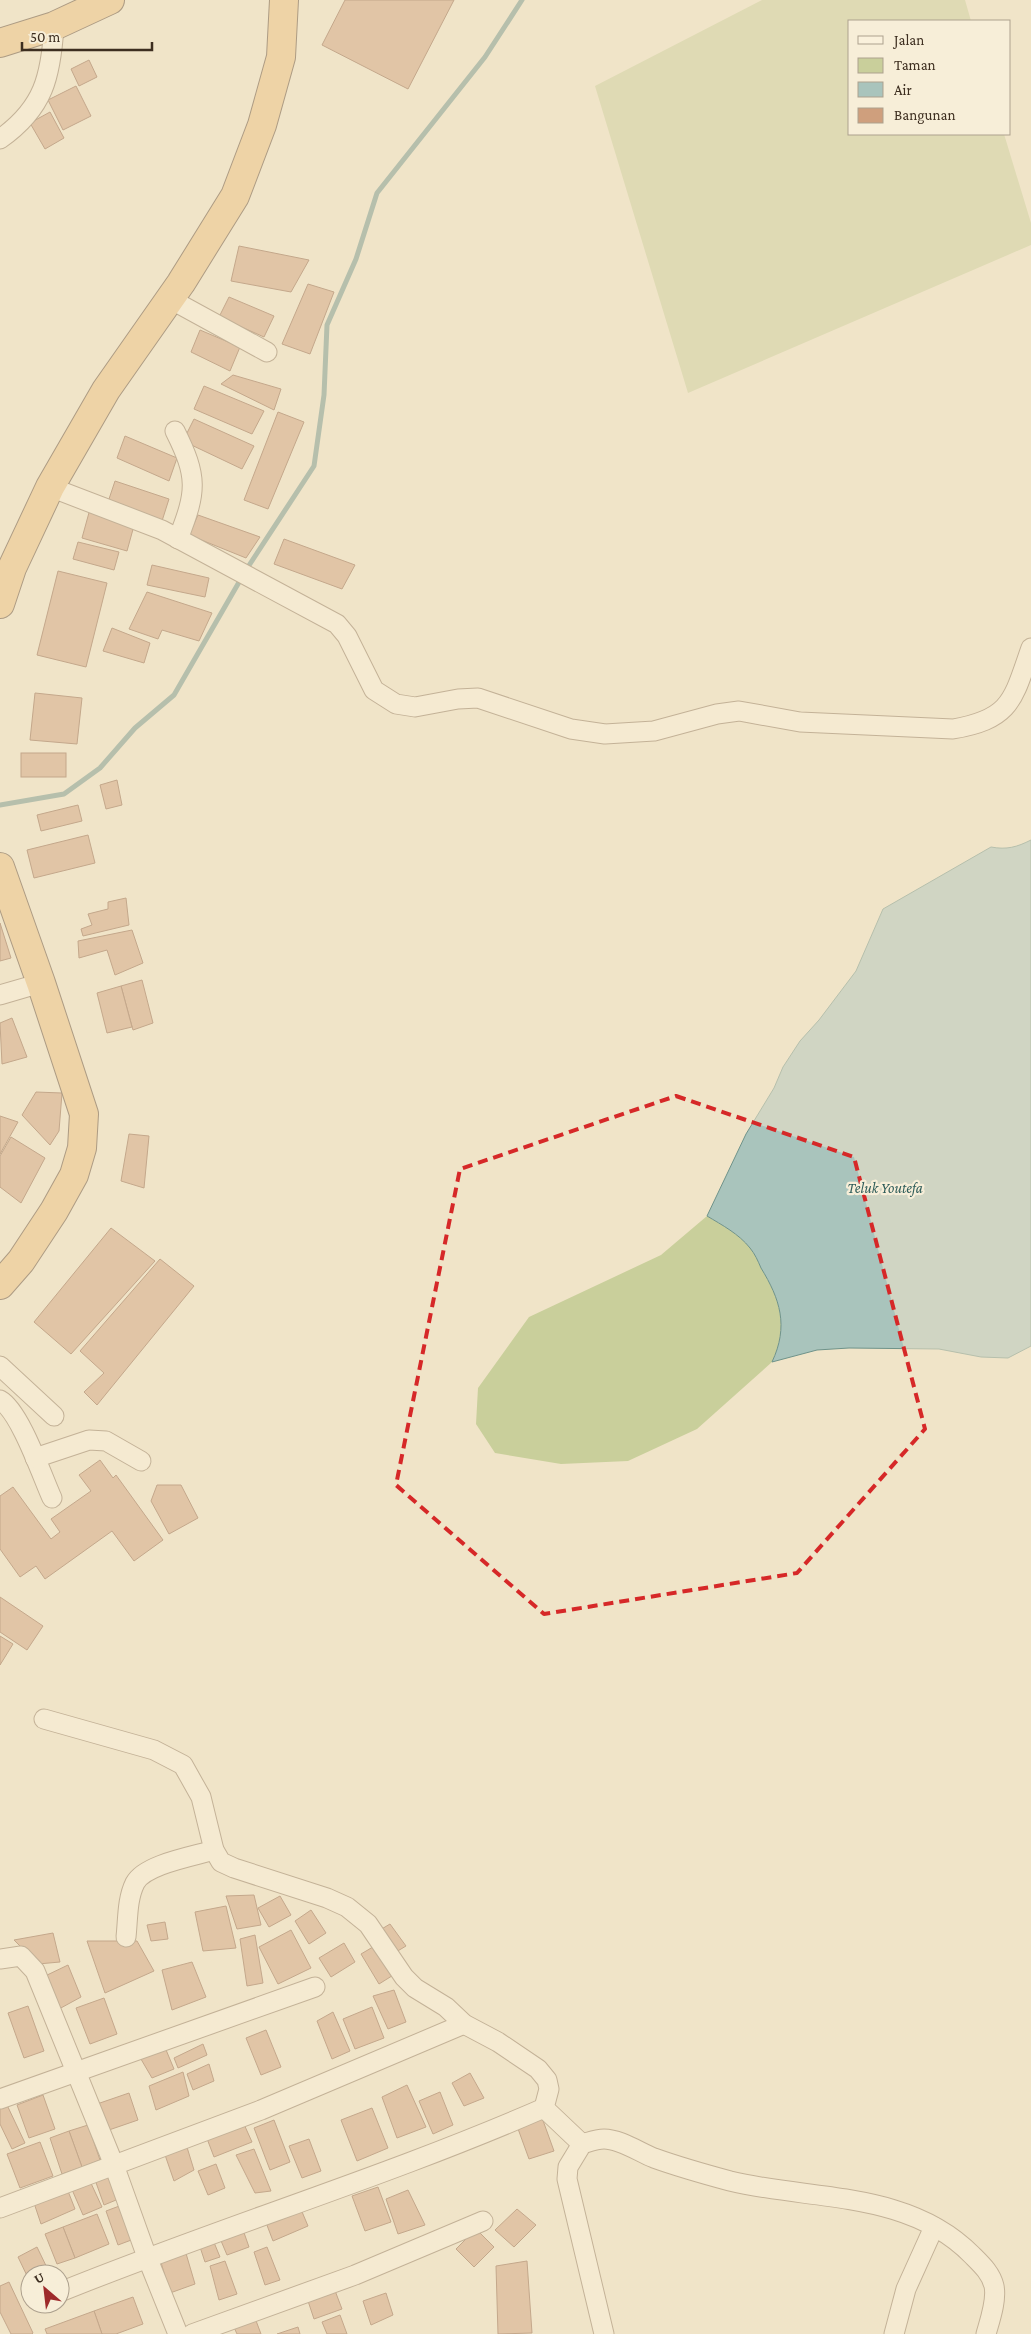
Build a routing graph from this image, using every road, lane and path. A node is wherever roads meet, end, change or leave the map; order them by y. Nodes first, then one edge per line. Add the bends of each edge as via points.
1 (110, 0) edge
2 (280, 4) edge
3 (54, 26) junction
4 (0, 43) edge
5 (0, 139) edge
6 (170, 299) junction
7 (267, 352) dead end
8 (175, 431) dead end
9 (50, 488) junction
10 (186, 543) junction
11 (0, 604) edge
12 (1031, 648) edge
13 (0, 867) edge
14 (41, 983) junction
15 (0, 995) edge
16 (0, 1285) edge
17 (0, 1366) edge
18 (0, 1400) edge
19 (54, 1416) dead end
20 (35, 1458) junction
21 (141, 1461) dead end
22 (52, 1498) dead end
23 (44, 1719) dead end
24 (214, 1850) junction
25 (126, 1937) dead end
26 (0, 1959) edge
27 (315, 1987) dead end
28 (464, 2024) junction
29 (76, 2072) junction
30 (0, 2099) edge
31 (544, 2108) junction
32 (582, 2144) junction
33 (114, 2165) junction
34 (0, 2208) edge
35 (484, 2221) dead end
36 (934, 2227) junction
37 (147, 2257) junction
38 (70, 2288) edge
39 (178, 2334) edge
40 (192, 2334) edge
41 (604, 2334) edge
42 (894, 2334) edge
43 (986, 2334) edge

1 - 3 highway
2 - 6 highway via 281,57 262,125 238,187
3 - 4 highway
3 - 5 street via 50,74 37,102 17,127
6 - 7 street
6 - 9 highway via 106,390
8 - 10 street via 190,460 193,474
9 - 10 street via 135,518
9 - 11 highway via 12,568
10 - 12 street via 337,624 347,636 374,690 396,704 415,707 478,698 571,729 605,734 654,731 739,711 810,722 953,729 978,725 1004,708 1016,689
13 - 14 highway
14 - 15 street
14 - 16 highway via 84,1114 82,1148 74,1175 54,1211 21,1261
17 - 19 street
18 - 20 street via 8,1405
20 - 21 street via 89,1440 106,1441
20 - 22 street
23 - 24 street via 154,1750 183,1766 201,1797
24 - 25 street via 154,1868 136,1880 129,1900
24 - 28 street via 221,1862 234,1868 347,1907 368,1924 415,1988 446,2007
26 - 29 street via 21,1956 35,1971
27 - 29 street
28 - 31 street via 538,2069 547,2080 549,2089
28 - 33 street via 261,2110
29 - 30 street
29 - 33 street
31 - 32 street
31 - 37 street via 463,2144
32 - 36 street via 606,2139 698,2173 745,2184 886,2206
32 - 41 street via 568,2167 568,2179
33 - 34 street
33 - 37 street
35 - 40 street via 355,2275
36 - 42 street via 906,2289
36 - 43 street via 969,2252 990,2275 994,2296
37 - 38 street
37 - 39 street

